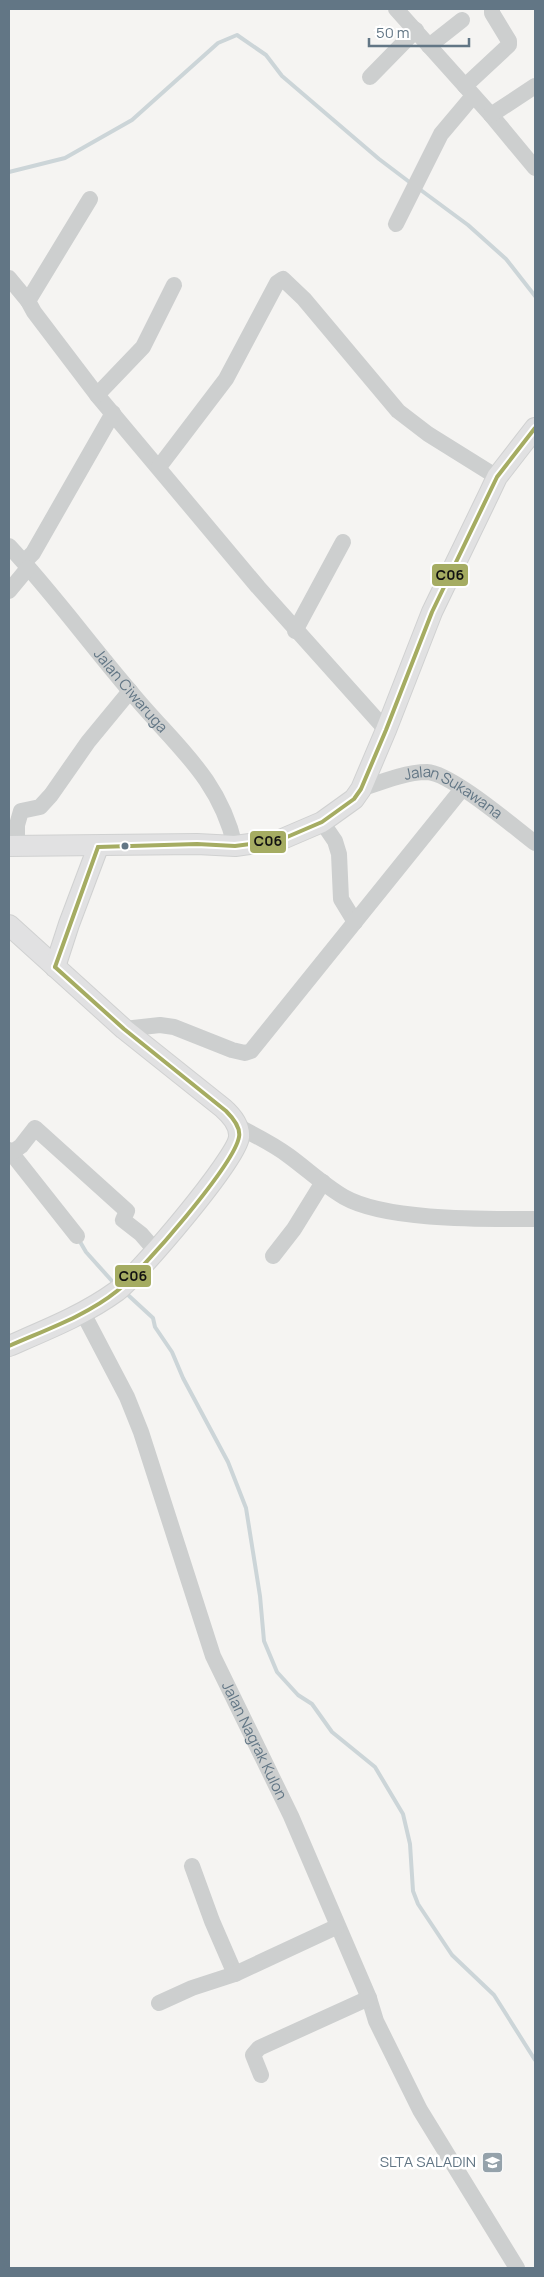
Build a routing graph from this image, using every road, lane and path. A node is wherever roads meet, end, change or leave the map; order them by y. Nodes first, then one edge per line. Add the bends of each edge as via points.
1 (396, 9) edge
2 (492, 9) edge
3 (462, 20) dead end
4 (416, 30) junction
5 (430, 46) junction
6 (370, 77) dead end
7 (535, 86) edge
8 (469, 91) junction
9 (492, 115) junction
10 (535, 168) edge
11 (90, 199) dead end
12 (396, 224) dead end
13 (9, 278) edge
14 (174, 285) dead end
15 (28, 300) junction
16 (97, 395) junction
17 (113, 413) junction
18 (535, 428) edge
19 (159, 467) junction
20 (497, 477) junction
21 (343, 542) dead end
22 (9, 546) edge
23 (26, 565) junction
24 (9, 591) edge
25 (295, 631) junction
26 (130, 692) junction
27 (386, 730) junction
28 (361, 789) junction
29 (462, 789) junction
30 (322, 822) junction
31 (535, 843) edge
32 (13, 846) edge
33 (235, 846) junction
34 (98, 847) junction
35 (356, 922) junction
36 (9, 925) edge
37 (55, 967) junction
38 (124, 1029) junction
39 (237, 1126) junction
40 (11, 1152) edge
41 (323, 1182) junction
42 (535, 1219) edge
43 (77, 1236) dead end
44 (154, 1249) junction
45 (273, 1256) dead end
46 (83, 1313) junction
47 (9, 1346) edge
48 (192, 1866) dead end
49 (336, 1927) junction
50 (236, 1974) junction
51 (369, 1998) junction
52 (159, 2003) dead end
53 (261, 2075) dead end
54 (517, 2268) edge

1 - 4 street
2 - 8 street via 509,45
3 - 5 street
4 - 5 street
4 - 6 street
5 - 8 street
7 - 9 street
8 - 9 street
8 - 12 street via 441,134
9 - 10 street
11 - 15 street
13 - 15 street
14 - 16 street via 143,347
15 - 16 street
16 - 17 street
17 - 19 street
17 - 23 street
18 - 20 main road
19 - 20 street via 226,379 277,283 283,279 304,299 398,411
19 - 25 street
20 - 27 main road via 432,612
21 - 25 street
22 - 23 street, Jalan Ciwaruga
23 - 24 street
23 - 26 street, Jalan Ciwaruga
25 - 27 street
26 - 32 street via 88,742 51,795 40,806 21,811
26 - 33 street, Jalan Ciwaruga via 204,776 228,816
27 - 28 main road
28 - 29 street, Jalan Sukawana via 427,772
28 - 30 main road via 354,799
29 - 31 street, Jalan Sukawana
29 - 35 street
30 - 33 main road via 280,840
30 - 35 street via 335,841 339,854 341,898
32 - 34 main road
33 - 34 main road
34 - 37 main road
35 - 38 street via 248,1053 174,1027 160,1025
36 - 37 main road
37 - 38 main road
38 - 39 main road via 223,1108
39 - 41 street via 263,1139
39 - 44 main road via 239,1138 231,1156 202,1195
40 - 43 street
40 - 44 street via 35,1128 127,1211 123,1220
41 - 42 street via 343,1197 372,1208 457,1217
41 - 45 street
44 - 46 main road via 118,1289
46 - 47 main road
46 - 49 street, Jalan Nagrak Kulon via 137,1423 213,1656 291,1816
48 - 50 street
49 - 50 street
49 - 51 street, Jalan Nagrak Kulon
50 - 52 street
51 - 53 street via 259,2048 253,2055
51 - 54 street, Jalan Nagrak Kulon via 376,2021 408,2085

